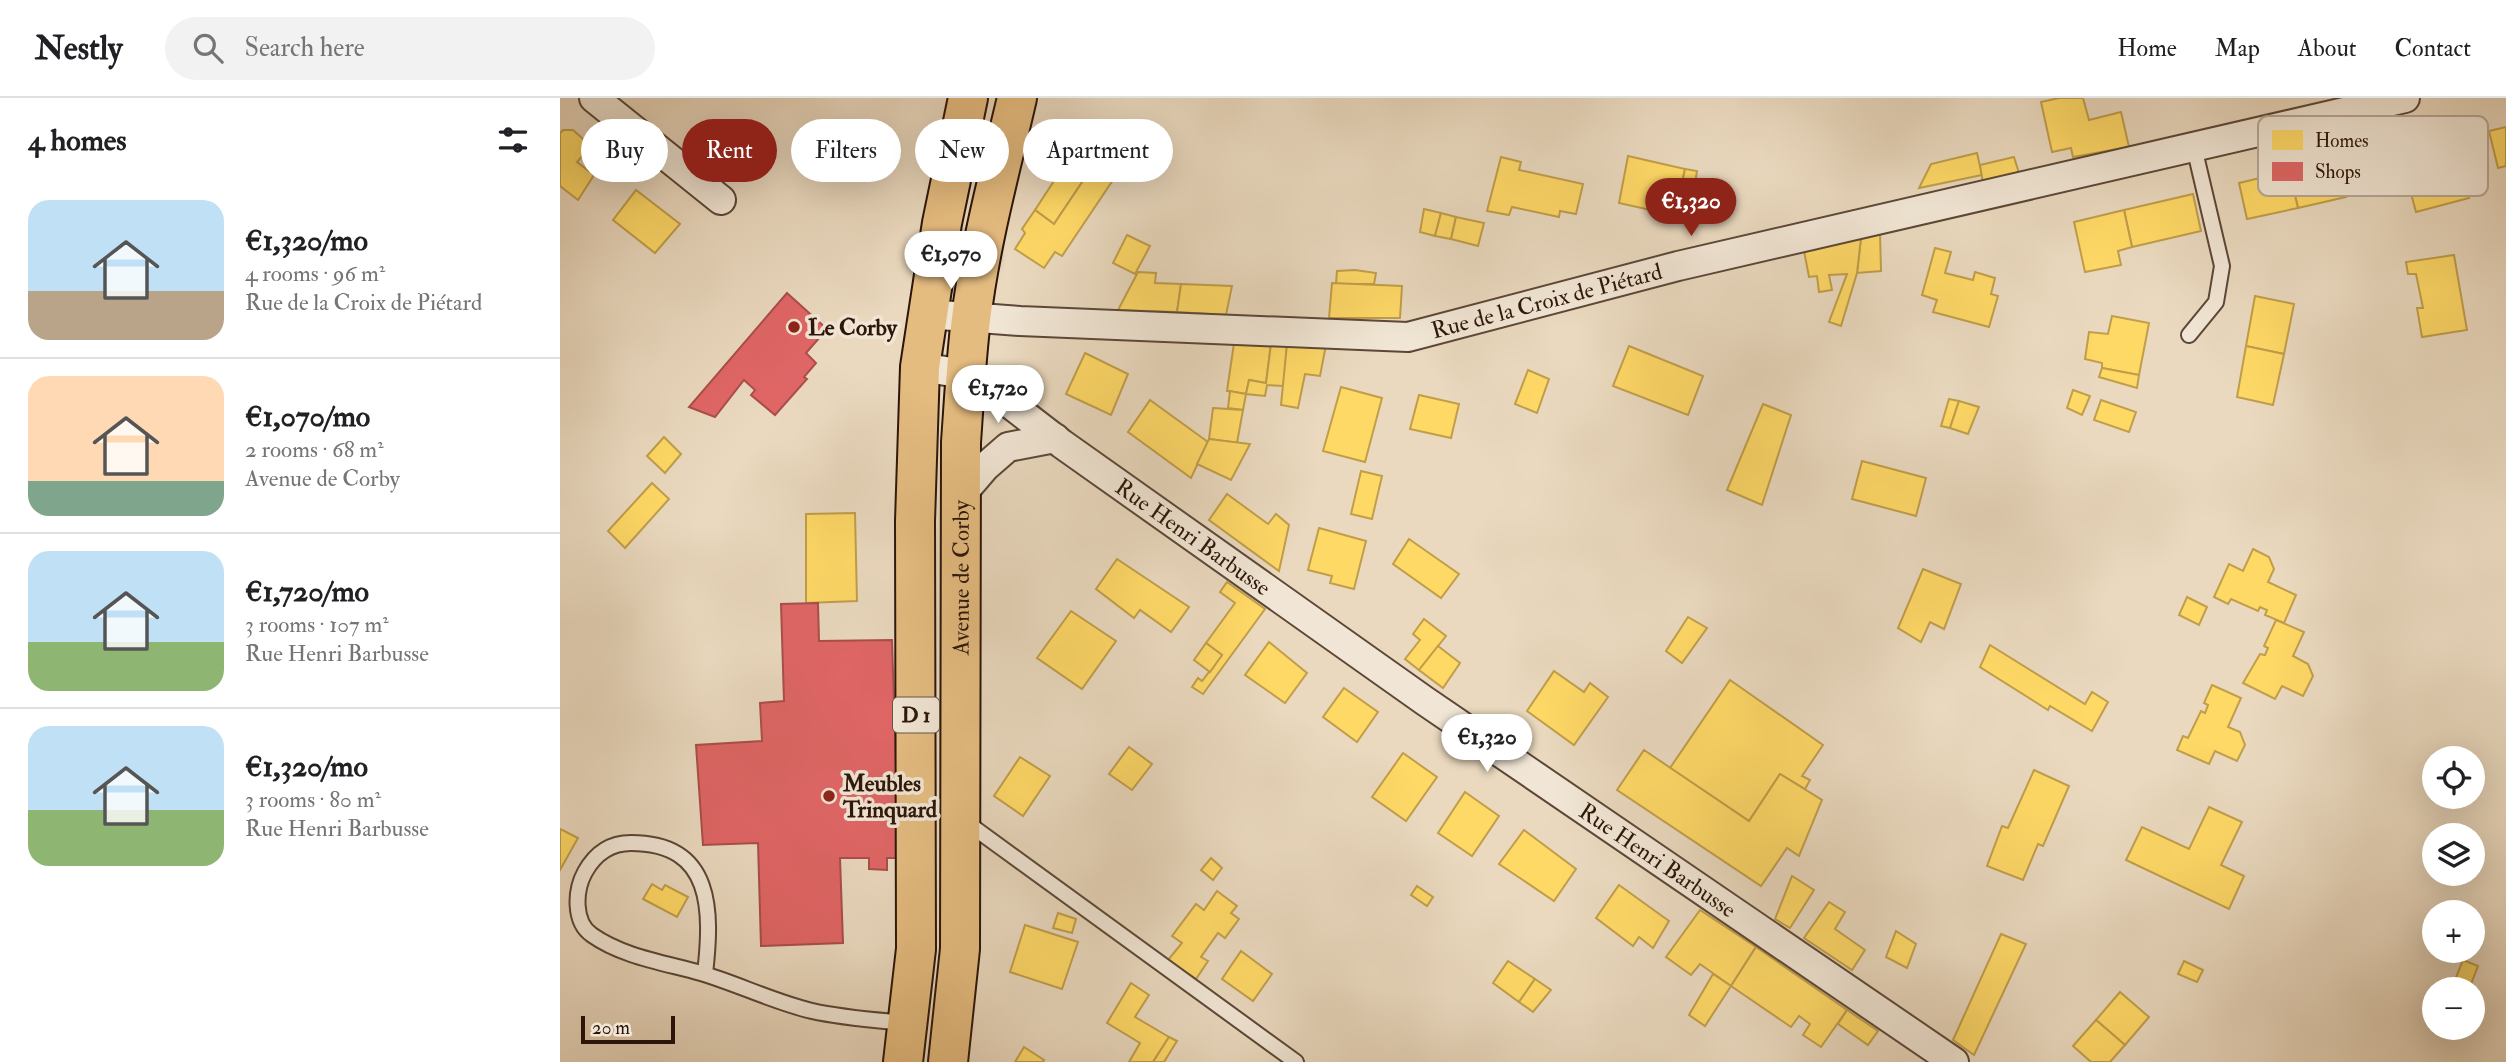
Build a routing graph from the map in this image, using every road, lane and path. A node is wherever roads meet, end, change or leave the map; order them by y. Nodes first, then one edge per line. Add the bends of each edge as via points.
1 (594, 98) edge
2 (968, 98) edge
3 (1017, 98) edge
4 (2405, 98) edge
5 (2327, 116) edge
6 (2258, 132) edge
7 (2194, 147) junction
8 (721, 200) dead end
9 (927, 314) junction
10 (971, 317) junction
11 (2189, 334) dead end
12 (920, 367) junction
13 (965, 374) junction
14 (1055, 438) junction
15 (961, 495) junction
16 (960, 818) junction
17 (705, 974) junction
18 (909, 1023) junction
19 (1943, 1059) edge
20 (903, 1062) edge
21 (948, 1062) edge
22 (1296, 1062) edge

1 - 8 street
2 - 9 main road, Avenue de Corby / D 1
3 - 10 main road, Avenue de Corby / D 1
4 - 5 street, Rue de la Croix de Piétard
6 - 7 street, Rue de la Croix de Piétard
7 - 10 street, Rue de la Croix de Piétard via 1678,266 1408,337
7 - 11 lane via 2222,266 2216,302
9 - 10 street, Rue de la Croix de Piétard
9 - 12 main road, Avenue de Corby / D 1
10 - 13 main road, Avenue de Corby / D 1
12 - 13 street, Rue Henri Barbusse
12 - 18 main road, Avenue de Corby / D 1 via 915,521 916,949
13 - 14 street, Rue Henri Barbusse
13 - 15 main road, Avenue de Corby / D 1
14 - 15 street via 1008,447
14 - 19 street, Rue Henri Barbusse
15 - 16 main road, Avenue de Corby / D 1
16 - 21 main road, Avenue de Corby / D 1 via 960,949
16 - 22 lane
17 - 17 lane via 622,951 589,934 578,912 579,883 592,861 615,843 641,843 673,852 695,867 707,895
17 - 18 lane via 810,1010
18 - 20 main road, Avenue de Corby / D 1

